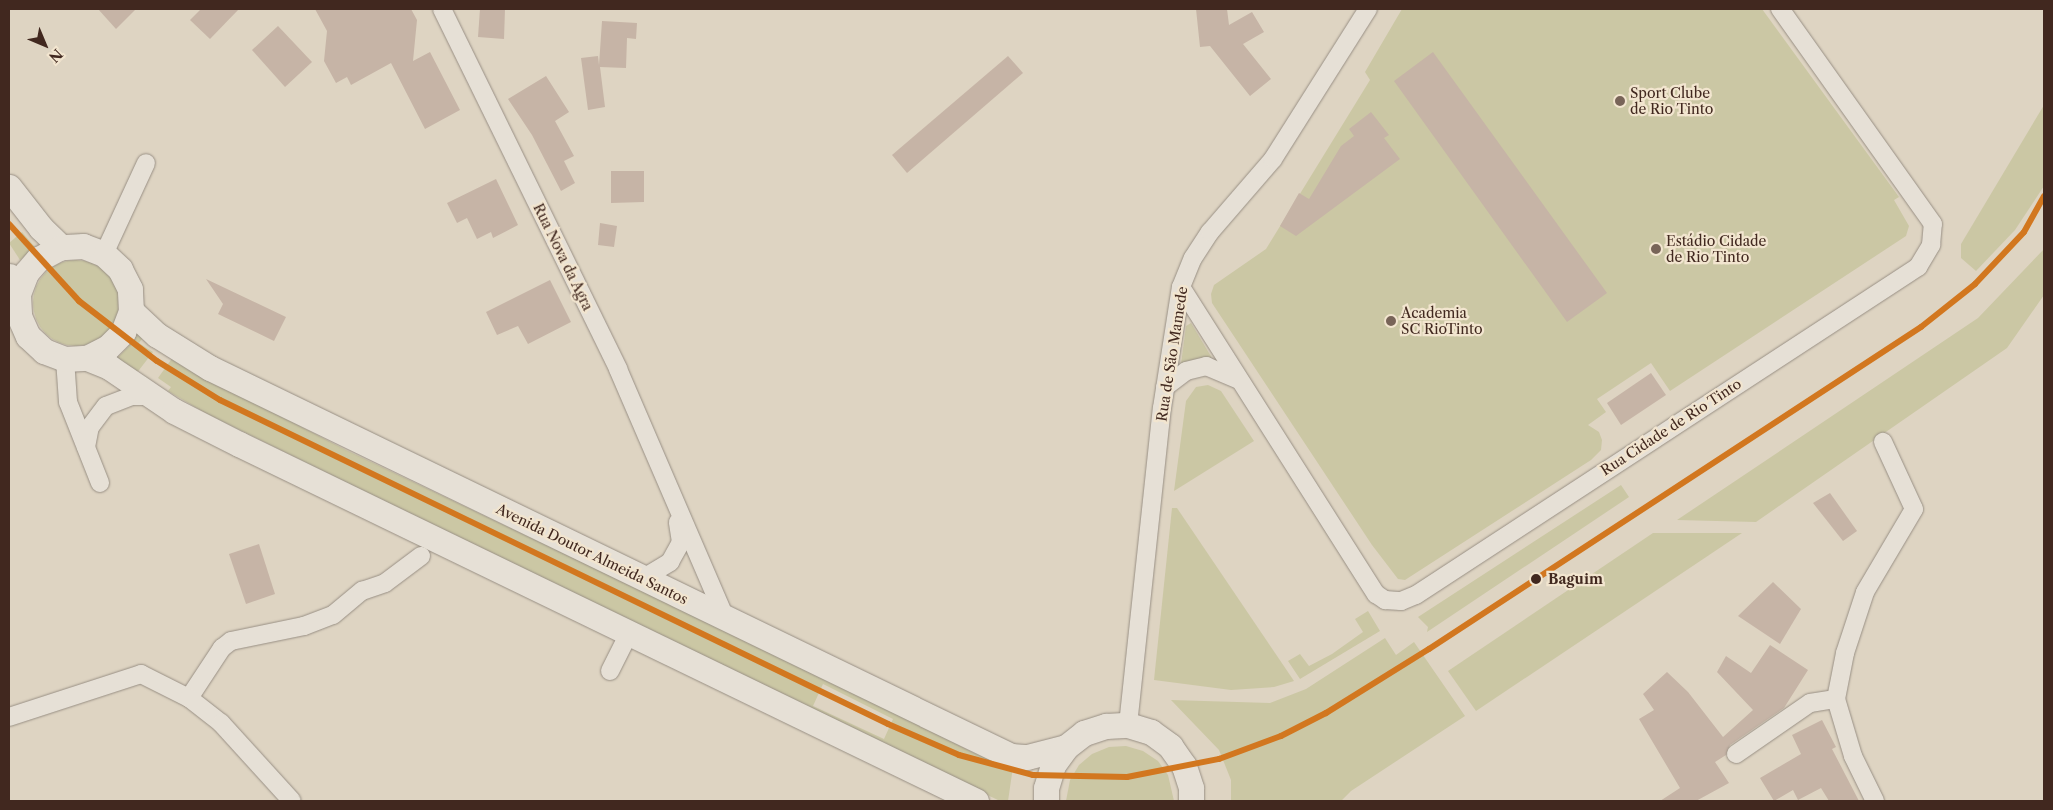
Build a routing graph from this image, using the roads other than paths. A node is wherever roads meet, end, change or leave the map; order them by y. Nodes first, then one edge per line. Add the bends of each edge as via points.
1 (442, 9) edge
2 (1368, 9) edge
3 (1780, 9) edge
4 (146, 163) dead end
5 (9, 187) edge
6 (61, 247) junction
7 (104, 254) junction
8 (13, 285) edge
9 (1181, 288) junction
10 (130, 311) junction
11 (76, 358) junction
12 (1237, 379) junction
13 (1165, 386) junction
14 (153, 396) junction
15 (1883, 442) dead end
16 (86, 446) junction
17 (100, 483) dead end
18 (677, 509) junction
19 (421, 556) dead end
20 (642, 579) junction
21 (725, 617) junction
22 (629, 632) junction
23 (610, 671) dead end
24 (189, 698) junction
25 (1836, 699) junction
26 (9, 717) edge
27 (1128, 726) junction
28 (1066, 747) junction
29 (1736, 754) dead end
30 (292, 801) edge
31 (976, 801) edge
32 (1046, 801) edge
33 (1191, 801) edge
34 (1875, 801) edge

1 - 18 street, Rua Nova da Agra via 618,369
2 - 9 street, Rua de São Mamede via 1273,159 1210,232 1193,258
3 - 12 street, Rua Cidade de Rio Tinto via 1933,224 1931,245 1918,267 1416,595 1401,601 1385,600 1376,594
4 - 7 street
5 - 6 main road via 41,228
6 - 7 main road via 83,246
6 - 8 main road via 38,259
7 - 10 main road via 120,269 127,282
8 - 11 main road via 19,316 28,336 44,351
9 - 12 street, Rua Cidade de Rio Tinto
9 - 13 street, Rua de São Mamede
10 - 11 main road via 123,332 114,342
10 - 20 main road, Avenida Doutor Almeida Santos via 157,335 210,368
11 - 14 main road via 109,367
11 - 16 street via 67,395
12 - 13 street via 1206,366 1186,371
13 - 27 street, Rua de São Mamede
14 - 16 street via 132,396 106,406 90,427
14 - 22 main road via 239,444
15 - 25 street via 1914,508 1865,592 1845,653
16 - 17 street
18 - 20 street, Rua Nova da Agra via 681,542 670,562
18 - 21 street, Rua Nova da Agra
19 - 24 street via 385,583 362,591 333,615 304,626 231,641 222,648
20 - 21 main road, Avenida Doutor Almeida Santos
21 - 28 main road, Avenida Doutor Almeida Santos via 1011,756 1027,757
22 - 23 street
22 - 31 main road
24 - 26 street via 141,674
24 - 30 street via 221,724
25 - 29 street via 1810,703
25 - 34 street via 1853,756
27 - 28 main road via 1106,726
27 - 33 main road via 1151,732 1170,746 1184,766 1191,788
28 - 32 main road via 1053,766 1046,788

